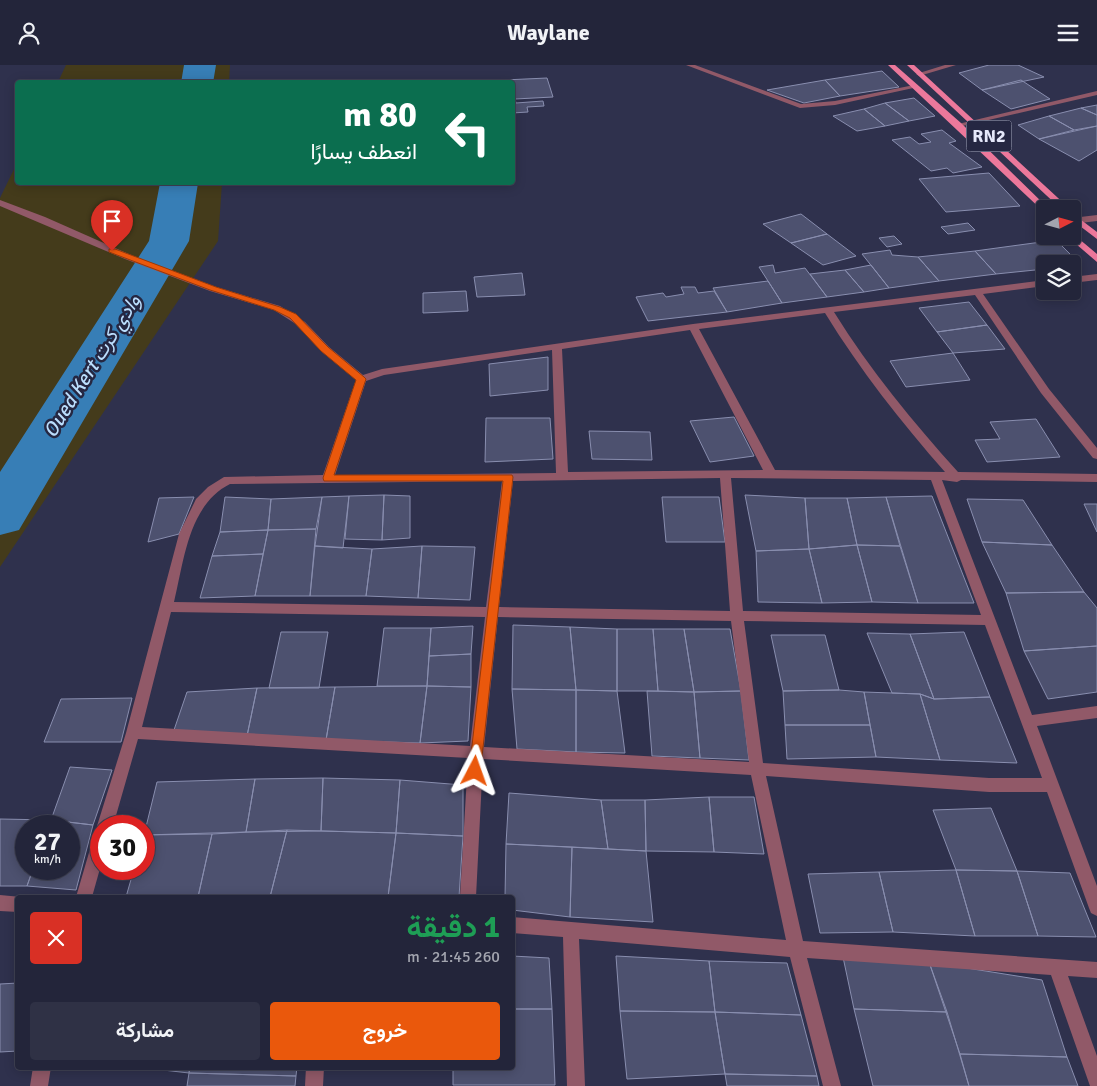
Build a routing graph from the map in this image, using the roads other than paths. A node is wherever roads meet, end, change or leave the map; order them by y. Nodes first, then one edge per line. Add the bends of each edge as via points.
1 (689, 65) edge
2 (891, 65) edge
3 (910, 65) edge
4 (953, 65) edge
5 (919, 74) junction
6 (914, 87) junction
7 (1097, 93) edge
8 (974, 123) junction
9 (958, 125) junction
10 (1056, 200) edge
11 (1036, 201) edge
12 (0, 203) edge
13 (1097, 218) edge
14 (1081, 219) edge
15 (1081, 224) edge
16 (1097, 237) edge
17 (1081, 244) edge
18 (1097, 259) edge
19 (1097, 277) edge
20 (1081, 279) edge
21 (1036, 284) edge
22 (977, 291) junction
23 (828, 310) junction
24 (693, 327) junction
25 (557, 346) junction
26 (361, 379) junction
27 (1097, 455) edge
28 (725, 475) junction
29 (771, 475) junction
30 (508, 477) junction
31 (562, 477) junction
32 (328, 478) junction
33 (936, 478) junction
34 (957, 478) junction
35 (1097, 478) edge
36 (166, 607) junction
37 (493, 611) junction
38 (737, 617) junction
39 (989, 620) junction
40 (1097, 712) edge
41 (1028, 721) junction
42 (133, 733) junction
43 (476, 753) junction
44 (758, 769) junction
45 (1052, 785) junction
46 (108, 815) edge
47 (90, 877) edge
48 (85, 895) edge
49 (468, 895) edge
50 (0, 903) edge
51 (15, 904) edge
52 (1097, 908) edge
53 (515, 925) edge
54 (571, 931) junction
55 (796, 949) junction
56 (1056, 967) junction
57 (1097, 970) edge
58 (42, 1070) edge
59 (316, 1070) edge
60 (1097, 1080) edge
61 (39, 1086) edge
62 (314, 1086) edge
63 (576, 1086) edge
64 (832, 1086) edge

1 - 6 street via 800,106
2 - 6 main road, RN2
3 - 5 main road, RN2
4 - 5 street
5 - 8 main road, RN2
6 - 9 main road, RN2
7 - 8 street
8 - 9 street
8 - 10 main road, RN2
9 - 11 main road, RN2
12 - 26 street via 128,257 277,309 302,324 325,349
13 - 14 street
15 - 16 main road
17 - 18 main road
19 - 20 street
21 - 22 street
22 - 23 street
22 - 27 street via 1045,391
23 - 24 street
23 - 34 street via 854,353 892,403
24 - 25 street
24 - 29 street
25 - 26 street via 398,368
25 - 31 street
26 - 32 street
28 - 29 street
28 - 31 street
28 - 38 street
29 - 33 street
30 - 31 street
30 - 32 street
30 - 37 street
32 - 36 street via 228,480 212,487 194,511
33 - 34 street
33 - 39 street
34 - 35 street
36 - 37 street
36 - 42 street
37 - 38 street
37 - 43 street
38 - 39 street
38 - 44 street
39 - 41 street
40 - 41 street
41 - 45 street
42 - 43 street
42 - 46 street
43 - 44 street
43 - 49 street
44 - 45 street via 989,785
44 - 55 street
45 - 52 street
47 - 48 street
50 - 51 street
53 - 54 street
54 - 55 street
54 - 63 street
55 - 56 street
55 - 64 street
56 - 57 street
56 - 60 street
58 - 61 street
59 - 62 street

